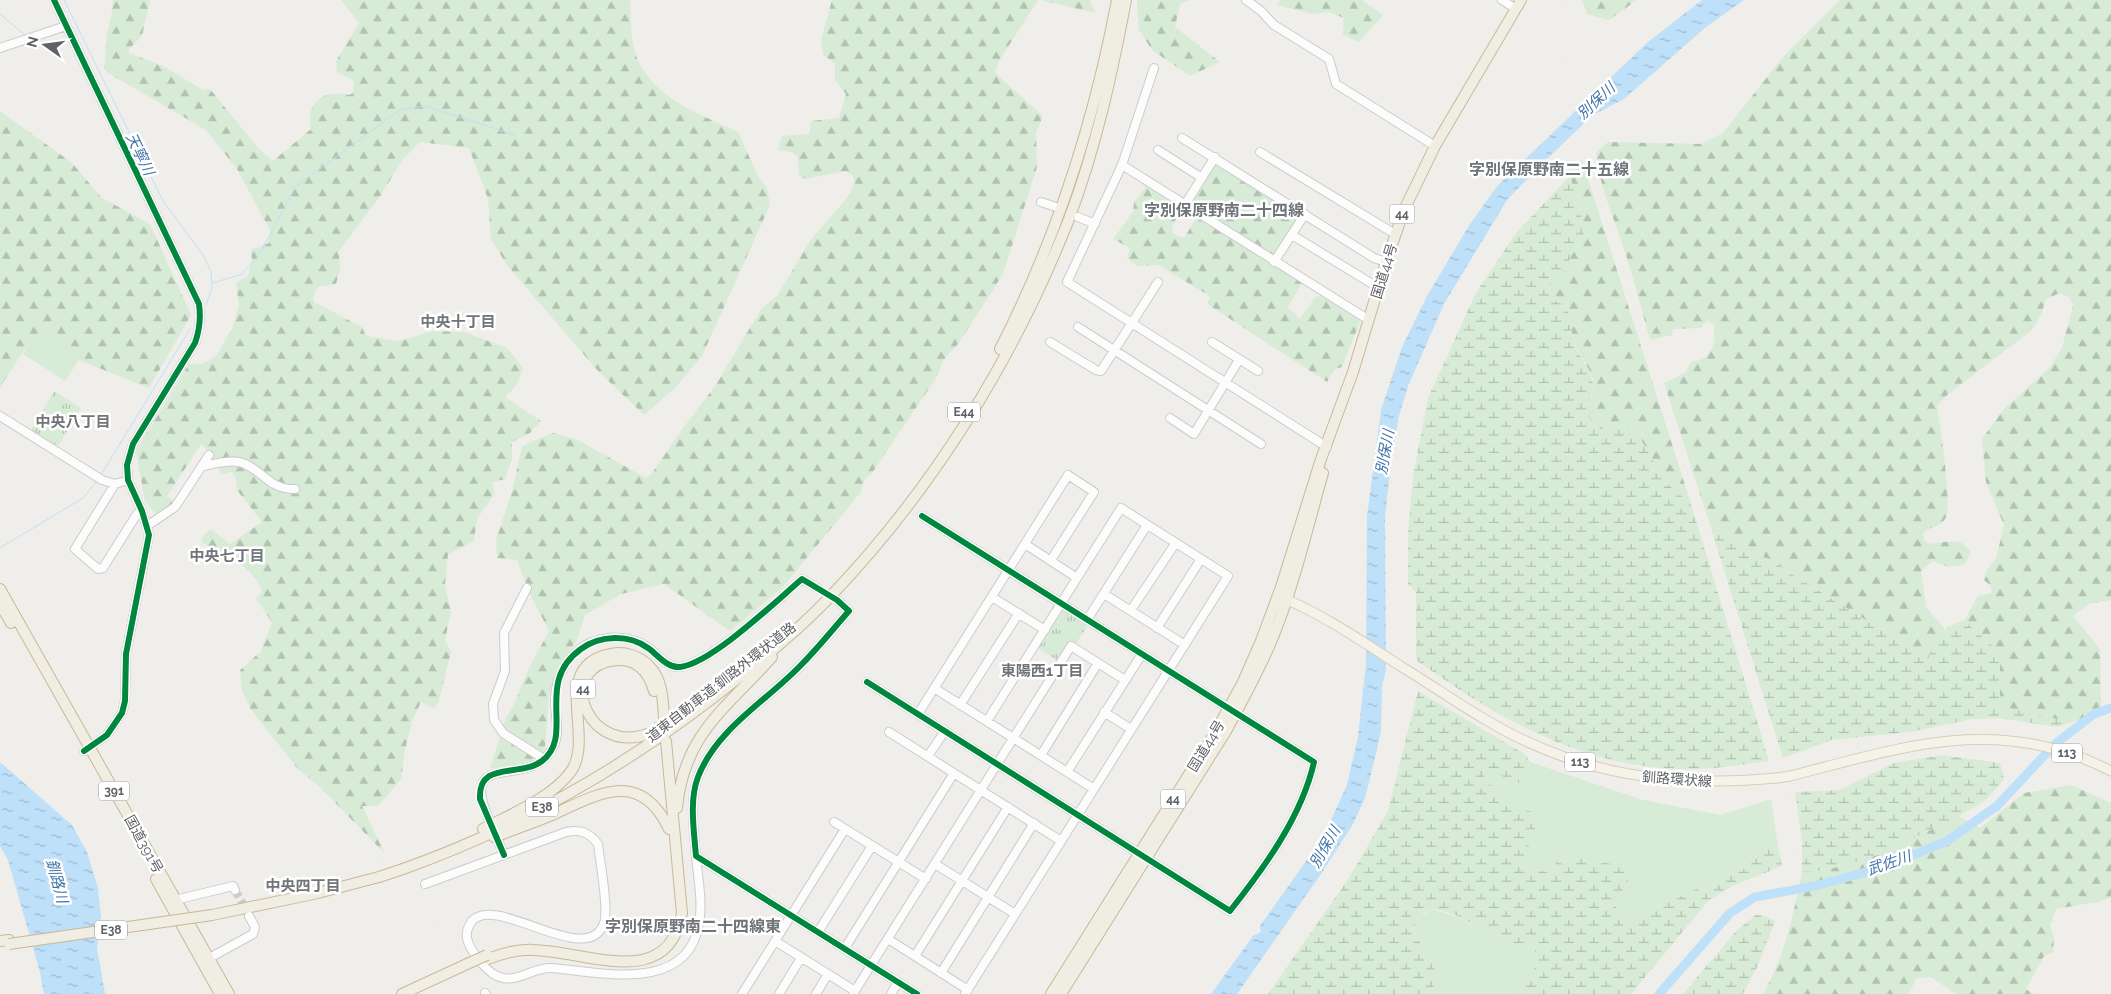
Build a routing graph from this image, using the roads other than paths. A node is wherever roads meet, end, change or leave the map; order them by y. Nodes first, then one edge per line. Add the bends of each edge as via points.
1 (54, 0) edge
2 (1117, 0) edge
3 (1126, 0) edge
4 (1246, 0) edge
5 (1502, 0) edge
6 (1518, 4) edge
7 (66, 26) junction
8 (0, 48) edge
9 (1154, 68) dead end
10 (1182, 138) dead end
11 (1435, 146) junction
12 (1158, 150) dead end
13 (1260, 152) dead end
14 (1215, 157) junction
15 (1122, 165) junction
16 (1202, 178) junction
17 (1041, 202) dead end
18 (1184, 206) junction
19 (1056, 207) dead end
20 (1305, 214) junction
21 (1078, 217) dead end
22 (1095, 224) junction
23 (1395, 234) junction
24 (1292, 235) junction
25 (1274, 262) junction
26 (1386, 262) junction
27 (1158, 282) dead end
28 (1379, 288) junction
29 (1369, 320) junction
30 (1132, 326) junction
31 (1078, 327) dead end
32 (1050, 342) dead end
33 (1212, 342) dead end
34 (1114, 350) junction
35 (1239, 360) junction
36 (1258, 371) dead end
37 (1225, 383) junction
38 (1208, 410) junction
39 (0, 416) edge
40 (1170, 418) dead end
41 (1261, 444) dead end
42 (1327, 447) junction
43 (209, 455) dead end
44 (203, 466) junction
45 (128, 480) junction
46 (115, 484) junction
47 (295, 490) dead end
48 (142, 511) junction
49 (922, 516) dead end
50 (1148, 525) junction
51 (148, 526) junction
52 (1025, 544) junction
53 (1175, 544) junction
54 (1201, 559) junction
55 (1051, 560) junction
56 (1008, 570) junction
57 (1077, 578) junction
58 (527, 588) dead end
59 (0, 589) edge
60 (819, 589) dead end
61 (1104, 594) junction
62 (992, 597) junction
63 (1282, 597) junction
64 (836, 600) dead end
65 (1061, 603) junction
66 (0, 604) edge
67 (1131, 610) junction
68 (1018, 613) junction
69 (1088, 620) junction
70 (1158, 628) junction
71 (796, 630) junction
72 (1045, 630) junction
73 (1185, 645) junction
74 (1142, 654) junction
75 (1098, 663) junction
76 (1168, 670) junction
77 (1125, 680) junction
78 (867, 682) dead end
79 (934, 688) junction
80 (960, 705) junction
81 (1232, 711) junction
82 (1104, 712) junction
83 (918, 714) junction
84 (682, 716) junction
85 (987, 721) junction
86 (1131, 729) junction
87 (945, 730) junction
88 (663, 732) junction
89 (889, 732) dead end
90 (1014, 738) junction
91 (87, 749) junction
92 (1041, 755) junction
93 (928, 756) junction
94 (544, 759) junction
95 (998, 764) junction
96 (2111, 771) edge
97 (1067, 772) junction
98 (954, 773) junction
99 (1094, 789) junction
100 (981, 790) junction
101 (1008, 807) junction
102 (1078, 814) junction
103 (489, 820) dead end
104 (834, 822) dead end
105 (1034, 823) junction
106 (672, 827) junction
107 (846, 829) junction
108 (463, 841) junction
109 (1061, 841) junction
110 (499, 843) dead end
111 (872, 846) junction
112 (504, 855) junction
113 (696, 856) junction
114 (1142, 856) junction
115 (423, 862) junction
116 (899, 863) junction
117 (935, 864) junction
118 (401, 867) junction
119 (926, 879) junction
120 (961, 881) junction
121 (425, 884) dead end
122 (235, 890) dead end
123 (988, 897) junction
124 (175, 900) junction
125 (1015, 914) junction
126 (791, 915) junction
127 (249, 916) tunnel mouth
128 (818, 932) junction
129 (888, 939) junction
130 (775, 941) junction
131 (4, 943) edge
132 (845, 948) junction
133 (915, 956) junction
134 (801, 958) junction
135 (205, 960) junction
136 (871, 965) junction
137 (469, 966) junction
138 (941, 973) junction
139 (828, 974) junction
140 (898, 982) junction
141 (966, 992) edge
142 (854, 993) edge
143 (220, 994) edge
144 (229, 994) edge
145 (402, 994) edge
146 (410, 994) edge
147 (742, 994) edge
148 (779, 994) edge
149 (816, 994) edge
150 (891, 994) edge
151 (917, 994) edge
152 (1051, 994) edge
153 (1061, 994) edge

1 - 7 street
2 - 84 highway, 道東自動車道;釧路外環状道路 / E44 via 1092,113 1060,213 1016,318 950,437 896,514 823,598 760,655
3 - 71 highway, 道東自動車道;釧路外環状道路 / E44 via 1089,160 1070,217 1023,321 931,474 856,568
4 - 11 street via 1274,25 1328,59 1336,84
5 - 6 street
6 - 11 highway, 国道44号 / 44
7 - 8 street
7 - 45 street via 199,304 198,336 133,444 127,465
9 - 15 street
10 - 14 street
11 - 23 highway, 国道44号 / 44
12 - 16 street
13 - 23 street
14 - 16 street
14 - 20 street
15 - 18 street
15 - 22 street
16 - 18 street
17 - 19 street
18 - 25 street
20 - 24 street
20 - 26 street via 1374,258
21 - 22 street
22 - 30 street via 1067,282
23 - 26 highway, 国道44号 / 44
24 - 25 street
24 - 28 street
25 - 29 street
26 - 28 highway, 国道44号 / 44
27 - 30 street
28 - 29 highway, 国道44号 / 44
29 - 42 highway, 国道44号 / 44
30 - 34 street
30 - 37 street
31 - 34 street
32 - 34 street via 1101,371
33 - 35 street
34 - 38 street
35 - 36 street
35 - 37 street
37 - 38 street
37 - 42 street
38 - 40 street via 1194,434
38 - 41 street
39 - 46 street via 98,478
42 - 63 highway, 国道44号 / 44 via 1326,463
43 - 44 street
44 - 47 street via 239,462 281,489
44 - 51 street via 175,507
45 - 46 street
45 - 48 street
46 - 48 street via 75,549 98,569 103,568
48 - 51 street
49 - 56 street
50 - 53 street
50 - 57 street via 1121,508
50 - 61 street
51 - 91 street via 148,543 126,654 122,713 107,735
52 - 55 street
52 - 55 street via 1068,475 1094,492
52 - 56 street
53 - 54 street
53 - 67 street
54 - 70 street
54 - 73 street via 1228,576
55 - 57 street
56 - 62 street
56 - 65 street
57 - 65 street
58 - 94 street via 504,633 505,671 493,704 494,720 503,733
59 - 91 highway, 国道391号 / 391
60 - 94 street via 802,578 726,642 687,665 669,664 648,647 624,638 595,641 582,647 570,657 558,682 555,696 558,729
61 - 67 street
61 - 69 street
62 - 68 street
62 - 79 street
63 - 81 highway, 国道44号 / 44 via 1271,641
63 - 96 main road, 釧路環状線 / 113, bridge via 1346,631 1486,720 1554,753 1609,771 1703,783 1777,778 1930,742 1976,738 2021,741 2081,757
64 - 113 street via 849,611 800,666 751,709 708,757 698,777 694,799
65 - 69 street
65 - 72 street
66 - 91 highway, 国道391号 / 391
67 - 70 street
68 - 72 street
68 - 80 street
69 - 74 street
70 - 73 street
71 - 88 highway, 道東自動車道;釧路外環状道路 / E44 via 727,688
71 - 106 highway via 706,727 684,776
72 - 85 street
73 - 76 street
74 - 76 street
74 - 77 street
75 - 77 street
75 - 90 street via 1071,646
75 - 92 street
76 - 81 street
76 - 86 street
77 - 82 street
78 - 83 street
79 - 80 street
79 - 83 street
80 - 85 street
81 - 114 highway, 国道44号 / 44
81 - 114 street via 1314,762 1304,793 1269,856 1230,911
82 - 86 street
82 - 97 street
83 - 87 street
84 - 88 highway, 道東自動車道;釧路外環状道路 / E44
84 - 88 highway, 44 via 650,733 640,736 621,737 604,731 591,718 583,703 584,684 589,675 595,668 611,661 625,660 637,665 652,682
85 - 90 street
86 - 99 street
87 - 93 street
87 - 95 street
88 - 106 highway, 44
88 - 108 highway, 道東自動車道;釧路外環状道路 / E38 via 570,788
88 - 108 highway via 658,680 647,664 634,656 619,653 596,659 583,672 576,691 580,744 570,774 548,793
88 - 115 highway, 道東自動車道;釧路外環状道路 / E38 via 625,761 563,796 497,830
89 - 93 street
90 - 92 street
90 - 95 street
91 - 124 highway, 国道391号 / 391
91 - 135 highway, 国道391号 / 391
92 - 97 street
93 - 98 street
94 - 103 street via 532,768 492,774 485,779 480,799
95 - 100 street
95 - 102 street
97 - 99 street
98 - 100 street
98 - 116 street
99 - 102 street
100 - 101 street
100 - 117 street
101 - 105 street
101 - 120 street
102 - 109 street
102 - 114 street
104 - 107 street
105 - 109 street
105 - 123 street
106 - 115 highway via 658,808 642,795 615,790 592,796 449,855
106 - 137 highway via 682,913 676,936 663,952 639,961 621,961 534,950 515,951 488,957
107 - 111 street
107 - 126 street
108 - 118 highway, 道東自動車道;釧路外環状道路 / E38
109 - 125 street
110 - 112 street
111 - 116 street
111 - 128 street
112 - 113 street via 566,832 588,833 598,844 604,922 595,935 578,938 539,930 493,914 476,917 468,930 469,945 491,973 504,979 549,968 645,976 671,967 689,949 699,925
112 - 121 street
113 - 126 street
114 - 152 highway, 国道44号 / 44
114 - 153 highway, 国道44号 / 44
115 - 118 highway, 道東自動車道;釧路外環状道路 / E38
116 - 119 street
116 - 132 street
117 - 119 street
117 - 120 street
118 - 131 highway, 道東自動車道;釧路外環状道路 / E38, bridge via 308,895 212,914
119 - 129 street
120 - 123 street
120 - 133 street
122 - 124 street via 233,886
123 - 125 street
123 - 138 street
124 - 135 highway, 国道391号 / 391
125 - 141 street
126 - 128 street
126 - 130 street
127 - 135 street via 255,927 253,934
128 - 132 street
129 - 133 street
129 - 136 street
130 - 134 street
130 - 147 street
132 - 136 street
133 - 138 street
134 - 139 street
134 - 148 street
135 - 143 highway, 国道391号 / 391
135 - 144 highway, 国道391号 / 391
136 - 140 street
136 - 142 street
137 - 145 highway
137 - 146 highway
138 - 141 street
139 - 142 street
139 - 149 street
140 - 150 street
140 - 151 street

